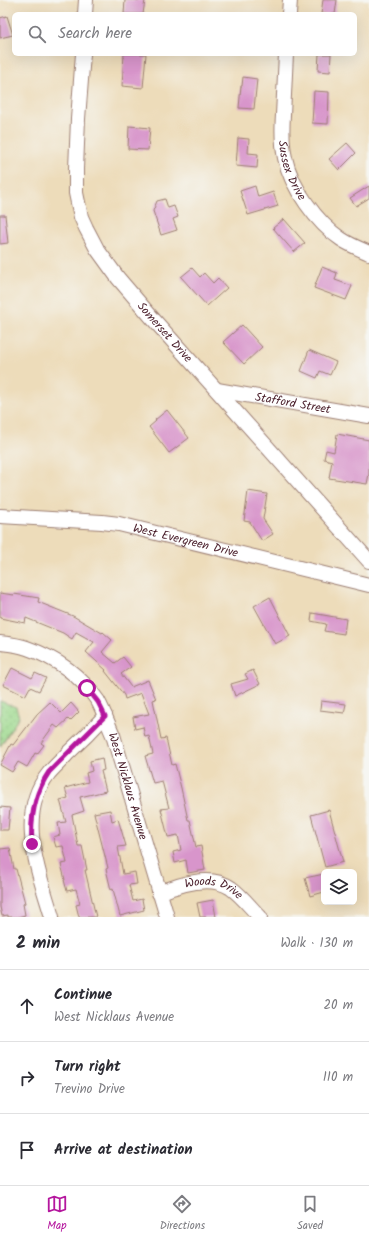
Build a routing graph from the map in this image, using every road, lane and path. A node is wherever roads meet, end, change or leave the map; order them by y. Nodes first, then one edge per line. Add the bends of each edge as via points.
1 (86, 0) edge
2 (290, 0) edge
3 (85, 12) edge
4 (289, 12) edge
5 (83, 56) edge
6 (286, 56) edge
7 (369, 253) edge
8 (217, 390) junction
9 (369, 416) edge
10 (0, 516) edge
11 (369, 561) edge
12 (369, 585) edge
13 (0, 643) edge
14 (105, 716) junction
15 (159, 893) junction
16 (52, 917) edge
17 (166, 917) edge
18 (260, 917) edge

1 - 3 street
2 - 4 street
5 - 8 street, Somerset Drive via 76,194 86,228 97,249 118,278
6 - 7 street, Sussex Drive via 283,136 285,159 291,177 306,203 334,234
8 - 9 street, Stafford Street
8 - 11 street, Somerset Drive
10 - 12 street, West Evergreen Drive via 119,524
13 - 14 street, West Nicklaus Avenue via 26,648 60,663 87,688
14 - 15 street, West Nicklaus Avenue via 113,735
14 - 16 street via 49,772 34,805 31,824 32,844
15 - 17 street, West Nicklaus Avenue
15 - 18 street, Woods Drive via 177,885 205,882 225,884

